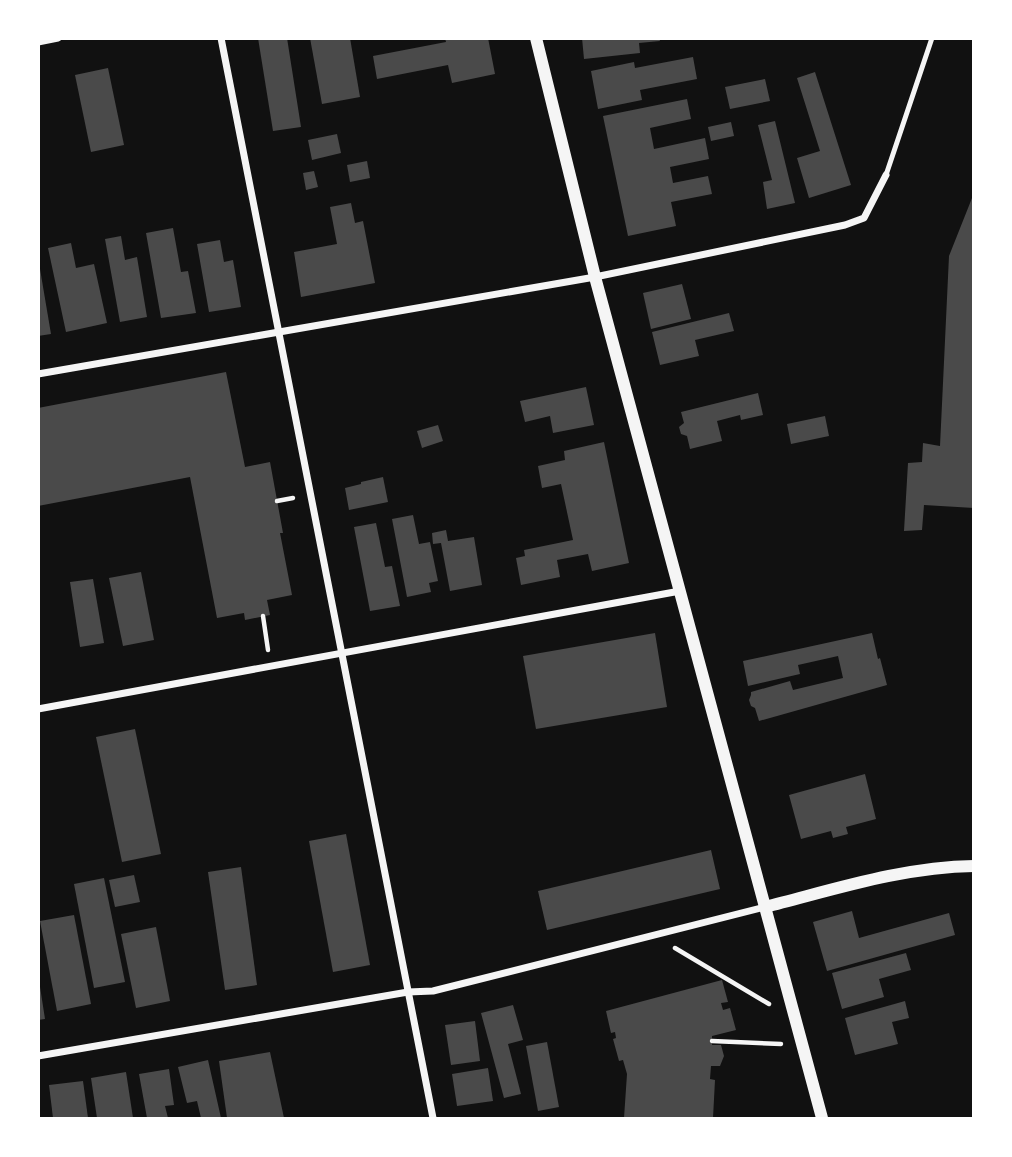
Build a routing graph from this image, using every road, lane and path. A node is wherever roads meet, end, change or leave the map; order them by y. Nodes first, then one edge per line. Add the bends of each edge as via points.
1 (58, 38) edge
2 (221, 38) edge
3 (536, 38) edge
4 (932, 38) edge
5 (38, 42) edge
6 (886, 175) joint
7 (595, 276) junction
8 (278, 331) junction
9 (38, 374) edge
10 (680, 590) junction
11 (263, 616) dead end
12 (341, 653) junction
13 (271, 666) junction
14 (38, 709) edge
15 (974, 866) edge
16 (765, 907) junction
17 (653, 935) junction
18 (408, 992) junction
19 (794, 1018) junction
20 (712, 1041) dead end
21 (802, 1045) junction
22 (38, 1056) edge
23 (433, 1118) edge
24 (821, 1118) edge

1 - 5 street
2 - 8 street
3 - 7 street
4 - 6 lane
6 - 7 street via 864,218 855,223
7 - 8 street
7 - 10 street
8 - 9 street
8 - 12 street
10 - 12 street
10 - 16 street
11 - 13 path
12 - 13 street
12 - 18 street
13 - 14 street
15 - 16 street via 900,873
16 - 17 street
16 - 19 street
17 - 18 street via 433,991
17 - 19 path
18 - 22 street
18 - 23 street
19 - 21 street
20 - 21 path
21 - 24 street

